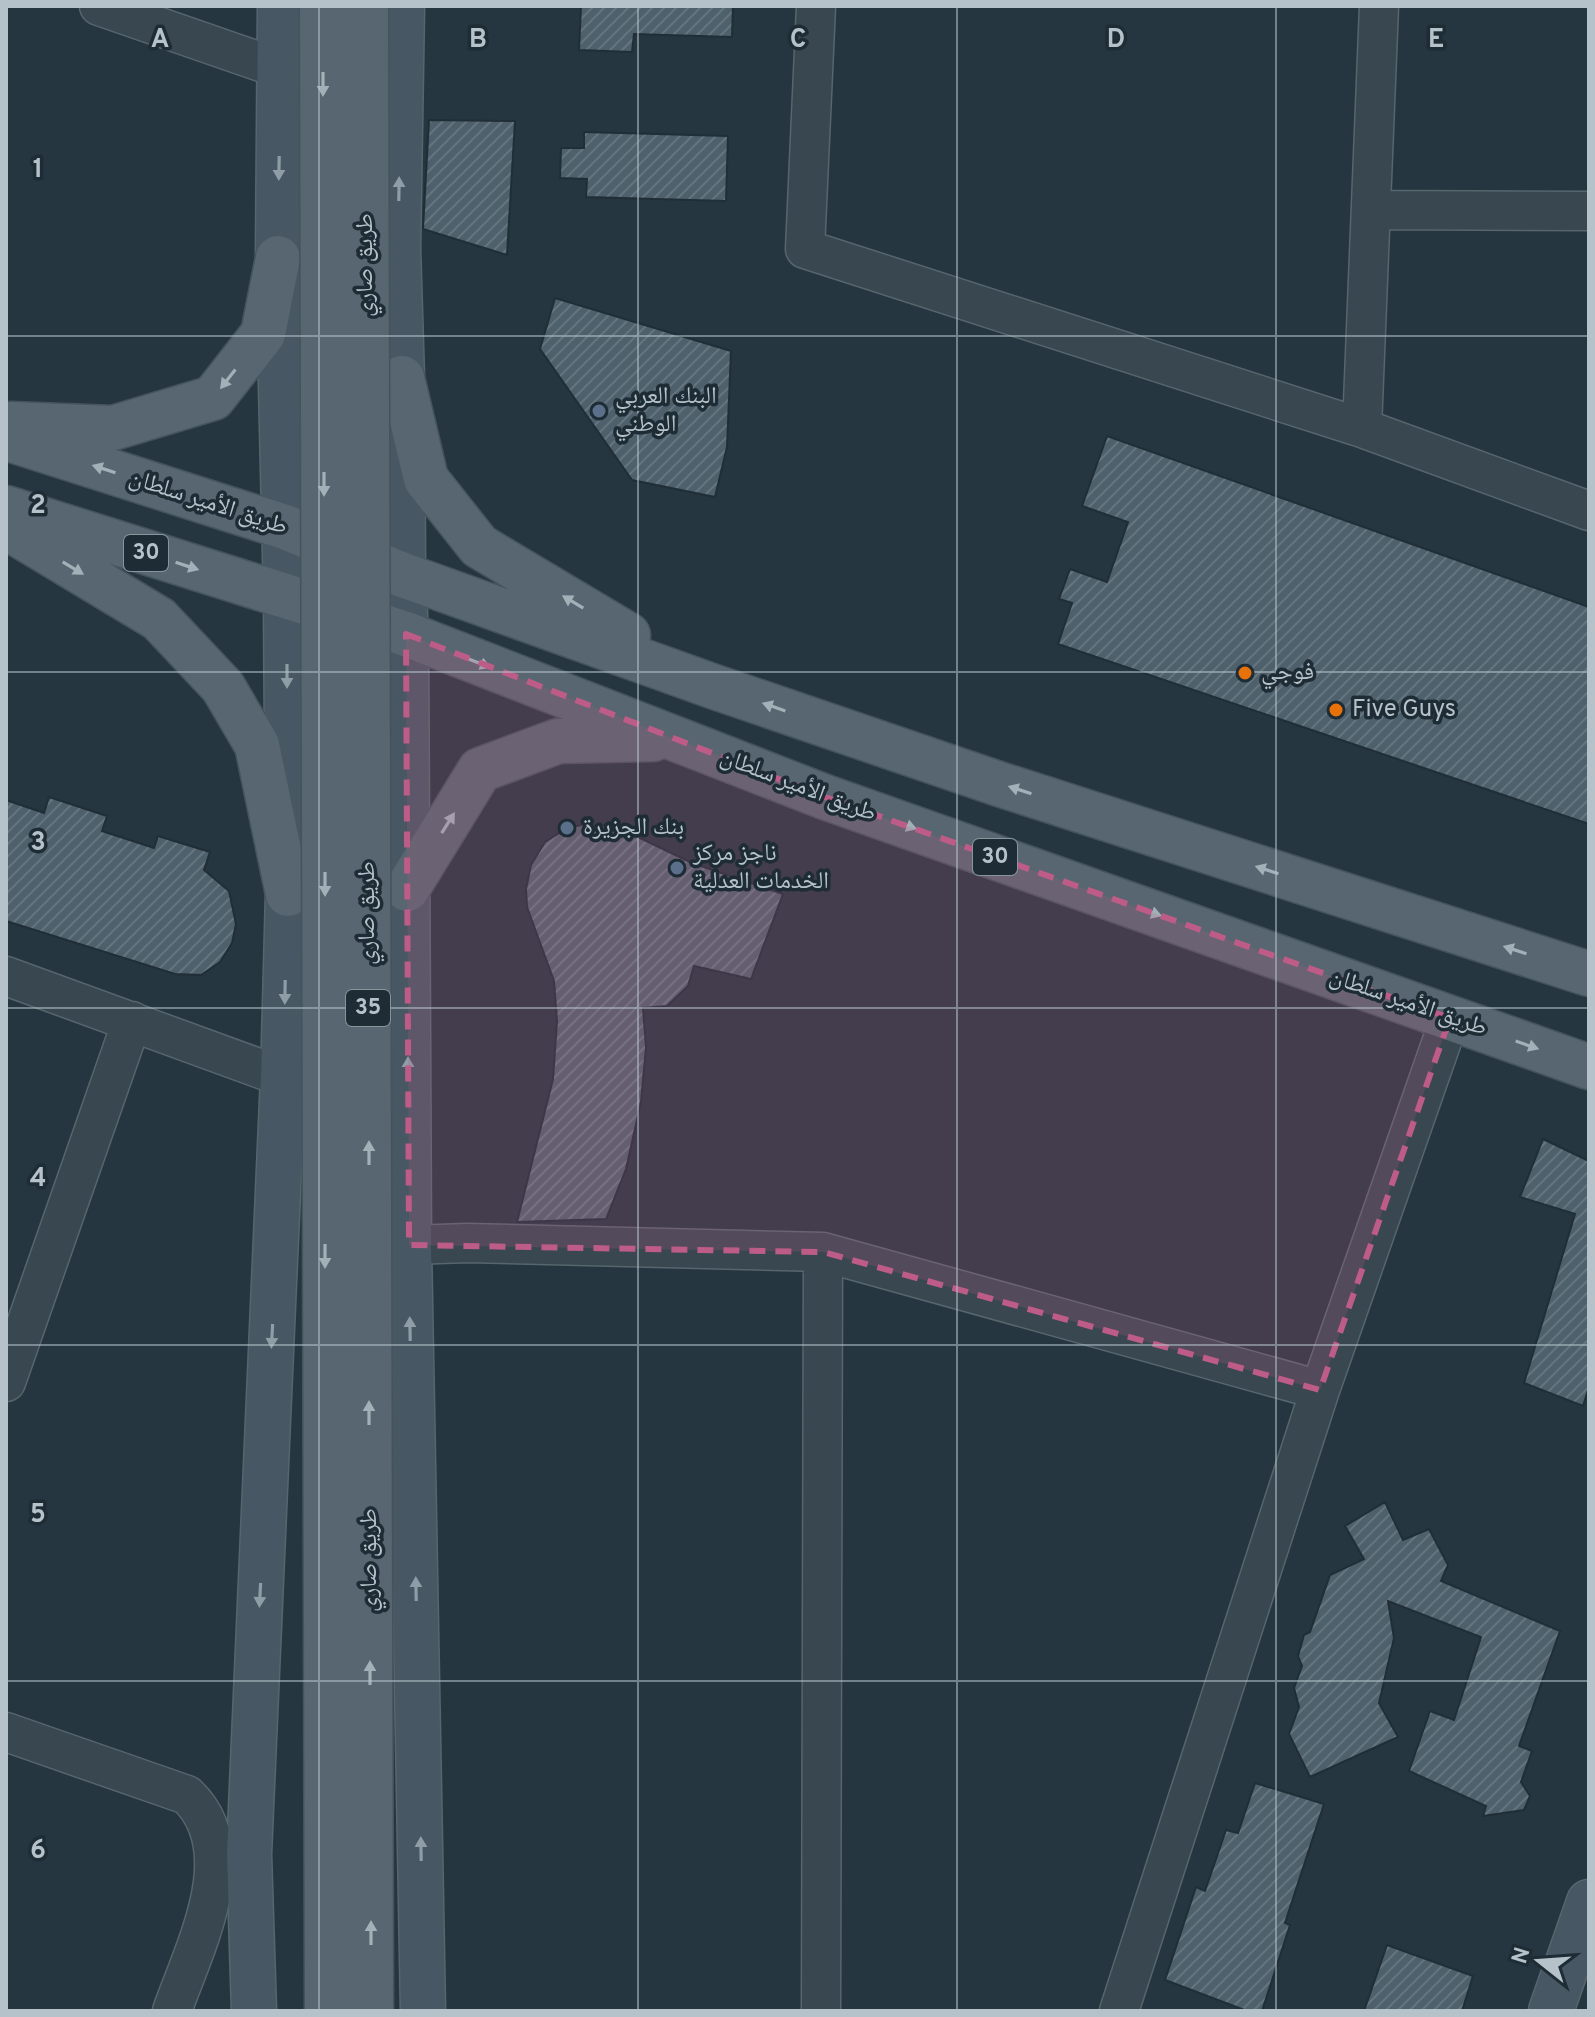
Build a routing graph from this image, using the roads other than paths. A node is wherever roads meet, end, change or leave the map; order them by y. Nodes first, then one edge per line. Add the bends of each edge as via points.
1 (99, 6) edge
2 (280, 6) edge
3 (322, 6) edge
4 (366, 6) edge
5 (402, 6) edge
6 (816, 6) edge
7 (1379, 6) edge
8 (281, 69) junction
9 (1371, 210) junction
10 (1589, 211) edge
11 (398, 248) junction
12 (278, 258) junction
13 (402, 378) junction
14 (6, 424) edge
15 (1362, 428) junction
16 (6, 438) edge
17 (6, 508) edge
18 (1589, 511) edge
19 (6, 527) edge
20 (285, 527) junction
21 (403, 575) junction
22 (286, 598) junction
23 (406, 634) junction
24 (712, 686) junction
25 (675, 739) junction
26 (407, 889) junction
27 (288, 894) junction
28 (1589, 974) edge
29 (6, 976) edge
30 (1450, 1018) junction
31 (132, 1021) junction
32 (1589, 1067) edge
33 (283, 1077) junction
34 (409, 1245) junction
35 (823, 1252) junction
36 (8, 1367) edge
37 (1320, 1390) junction
38 (6, 1732) edge
39 (1589, 1902) edge
40 (172, 2011) edge
41 (254, 2011) edge
42 (327, 2011) edge
43 (371, 2011) edge
44 (423, 2011) edge
45 (821, 2011) edge
46 (1119, 2011) edge
47 (1551, 2011) edge

1 - 8 street
2 - 8 main road
3 -> 42 main road, طريق صاري / 35, bridge
43 -> 4 main road, طريق صاري / 35, bridge
11 -> 5 main road, طريق صاري
6 - 15 street via 805,249
7 - 9 street
8 -> 12 main road
9 - 10 street
9 - 15 street
11 - 12 main road via 378,402 343,430 334,430 309,410
11 - 13 main road, طريق صاري
12 -> 14 main road via 263,334 213,398 113,428
12 - 20 main road
13 - 21 main road, طريق صاري
24 -> 13 main road via 479,546 426,479
15 - 18 street
20 -> 16 main road, طريق الأمير سلطان
17 -> 22 main road, طريق الأمير سلطان / 30
19 -> 27 main road via 159,619 223,687 257,745
20 - 21 main road, طريق الأمير سلطان
20 - 22 main road
21 - 23 main road, طريق صاري
21 - 24 main road, طريق الأمير سلطان
22 - 23 main road, طريق الأمير سلطان / 30
22 -> 27 main road
23 -> 25 main road, طريق الأمير سلطان / 30
23 - 26 main road, طريق صاري
28 -> 24 main road, طريق الأمير سلطان
26 -> 25 main road via 480,770 558,741
25 -> 30 main road, طريق الأمير سلطان / 30
26 - 27 main road via 380,723 371,707 347,698 324,704 316,724
34 -> 26 main road
27 -> 33 main road
29 - 31 street
30 -> 32 main road, طريق الأمير سلطان / 30
30 - 37 street
31 - 33 street
31 - 36 street
33 -> 41 main road via 249,1854
34 - 35 street
44 -> 34 main road
35 - 37 street
35 - 45 street
37 - 46 street
38 - 40 street via 187,1795 204,1817 214,1850 213,1890
39 - 47 main road

